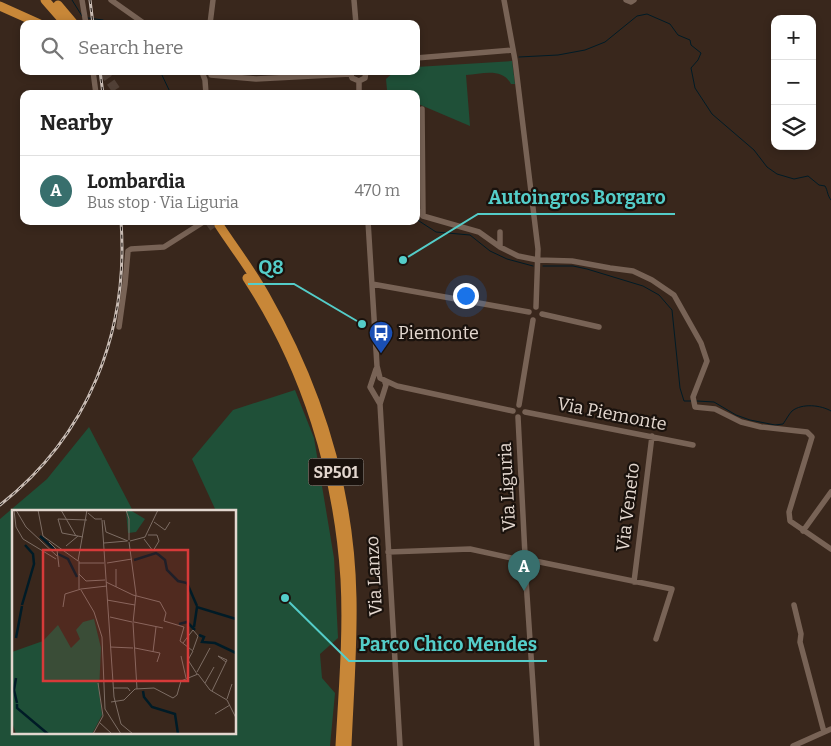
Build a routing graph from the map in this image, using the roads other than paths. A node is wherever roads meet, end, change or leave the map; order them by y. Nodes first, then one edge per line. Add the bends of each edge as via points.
1 (45, 0) edge
2 (53, 0) edge
3 (82, 0) edge
4 (111, 0) edge
5 (213, 0) edge
6 (354, 0) edge
7 (504, 0) edge
8 (626, 0) edge
9 (634, 0) edge
10 (0, 6) edge
11 (31, 20) edge
12 (62, 20) edge
13 (70, 20) edge
14 (86, 20) edge
15 (139, 20) edge
16 (210, 20) edge
17 (356, 20) edge
18 (514, 54) junction
19 (420, 58) edge
20 (94, 75) edge
21 (202, 75) edge
22 (212, 75) edge
23 (219, 75) edge
24 (228, 75) edge
25 (310, 75) edge
26 (351, 75) edge
27 (365, 75) edge
28 (232, 77) junction
29 (360, 81) junction
30 (95, 90) edge
31 (206, 90) edge
32 (206, 90) edge
33 (359, 90) edge
34 (422, 109) dead end
35 (420, 213) edge
36 (423, 216) junction
37 (199, 225) edge
38 (368, 225) edge
39 (500, 232) dead end
40 (500, 248) junction
41 (538, 260) junction
42 (372, 284) junction
43 (536, 307) junction
44 (529, 312) junction
45 (542, 314) junction
46 (533, 320) junction
47 (119, 327) dead end
48 (599, 327) dead end
49 (379, 379) junction
50 (397, 386) junction
51 (384, 390) junction
52 (374, 393) junction
53 (380, 404) junction
54 (519, 405) junction
55 (513, 411) junction
56 (524, 412) junction
57 (518, 417) junction
58 (652, 436) junction
59 (693, 445) dead end
60 (831, 492) edge
61 (803, 531) junction
62 (831, 549) edge
63 (388, 552) junction
64 (525, 555) junction
65 (520, 560) junction
66 (528, 563) junction
67 (634, 582) junction
68 (794, 605) dead end
69 (656, 639) dead end
70 (831, 729) edge
71 (824, 732) junction
72 (340, 746) edge
73 (347, 746) edge
74 (400, 746) edge
75 (537, 746) edge
76 (793, 746) edge

1 - 12 highway
2 - 13 highway
3 - 14 street
4 - 15 street
5 - 16 street
6 - 17 street
7 - 18 street
8 - 9 street
10 - 11 highway
18 - 19 street
18 - 41 street
20 - 30 street
21 - 31 street
22 - 32 street
23 - 28 street
24 - 28 street
25 - 28 street via 256,79
26 - 29 street via 353,80
27 - 29 street
29 - 33 street
34 - 36 street
35 - 36 street
36 - 40 street via 479,232
37 - 47 street via 164,247 128,251
38 - 42 street
39 - 40 street
40 - 41 street
41 - 43 street
41 - 61 street via 572,261 633,271 674,295 701,343 707,361 693,398 695,407 715,409 741,422 758,426 807,432 812,438 789,512 790,521
42 - 44 street
42 - 49 street
43 - 44 street
43 - 45 street
44 - 46 street
45 - 46 street
45 - 48 street
46 - 54 street
49 - 50 street
49 - 51 street via 386,385
49 - 52 street via 370,384
50 - 51 street
50 - 55 street
51 - 52 street
51 - 53 street, Via Lanzo
52 - 53 street, Via Lanzo
53 - 63 street, Via Lanzo
54 - 55 street
54 - 56 street
55 - 57 street
56 - 57 street
56 - 58 street, Via Piemonte
57 - 64 street, Via Liguria
58 - 59 street, Via Piemonte
58 - 67 street, Via Veneto
60 - 61 street
61 - 62 street
63 - 65 street via 470,550
63 - 74 street, Via Lanzo
64 - 65 street
64 - 66 street via 530,557
65 - 66 street via 522,564
66 - 67 street
66 - 75 street
67 - 69 street via 672,589
68 - 71 street via 800,642
70 - 71 street
71 - 76 street
72 - 73 highway, SP501 via 345,581 342,542 328,463 308,399 289,353 260,297 216,227 264,293 294,350 314,398 335,467 348,542 352,598

